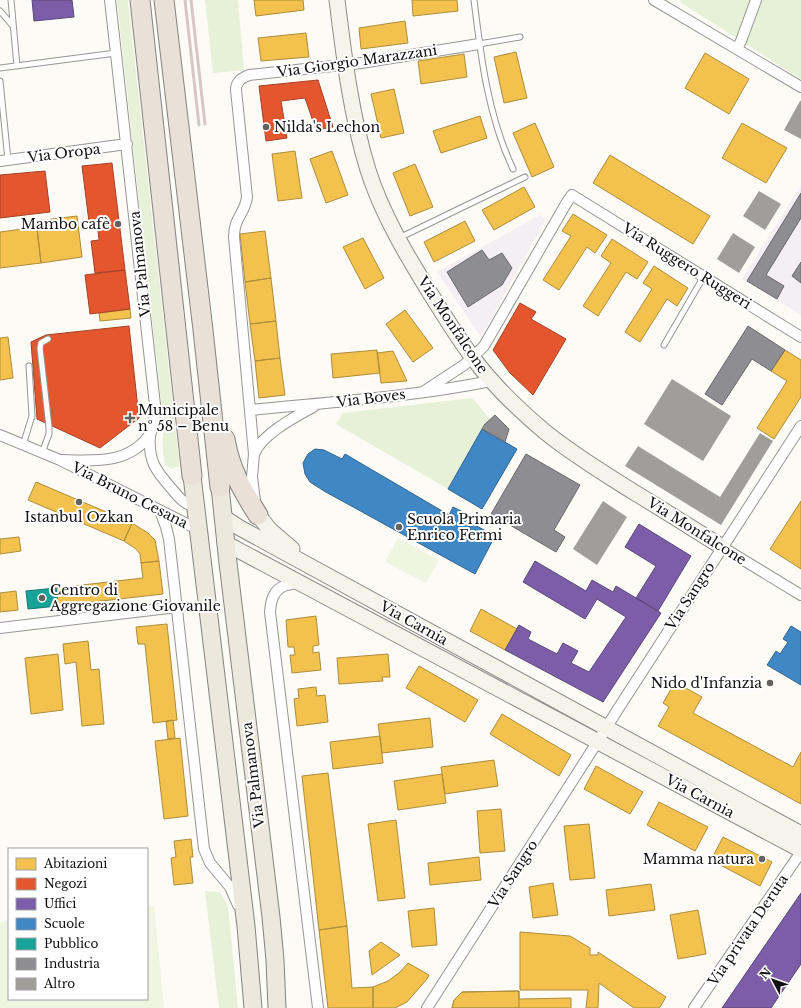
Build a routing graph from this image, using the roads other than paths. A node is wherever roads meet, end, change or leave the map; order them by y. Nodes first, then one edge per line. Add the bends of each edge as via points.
1 (11, 0) edge
2 (110, 0) edge
3 (140, 0) edge
4 (164, 0) edge
5 (337, 0) edge
6 (474, 0) edge
7 (654, 0) edge
8 (756, 0) edge
9 (0, 11) edge
10 (13, 26) junction
11 (520, 37) dead end
12 (479, 44) junction
13 (737, 49) junction
14 (116, 52) junction
15 (345, 65) junction
16 (17, 66) junction
17 (0, 68) edge
18 (0, 81) edge
19 (801, 86) edge
20 (127, 144) junction
21 (4, 160) edge
22 (513, 169) dead end
23 (524, 177) dead end
24 (573, 195) joint
25 (398, 239) junction
26 (704, 276) junction
27 (203, 330) junction
28 (801, 337) edge
29 (48, 339) dead end
30 (664, 345) dead end
31 (472, 358) junction
32 (29, 366) dead end
33 (491, 381) junction
34 (424, 392) junction
35 (319, 405) junction
36 (250, 410) junction
37 (801, 426) edge
38 (150, 434) junction
39 (0, 435) edge
40 (23, 445) junction
41 (42, 453) junction
42 (254, 454) junction
43 (60, 460) junction
44 (192, 476) joint
45 (220, 487) joint
46 (196, 507) junction
47 (160, 511) junction
48 (258, 515) junction
49 (223, 517) junction
50 (199, 530) junction
51 (225, 543) junction
52 (722, 547) junction
53 (323, 573) junction
54 (299, 582) junction
55 (801, 595) edge
56 (177, 607) junction
57 (0, 628) edge
58 (606, 727) junction
59 (598, 741) junction
60 (801, 834) edge
61 (801, 851) edge
62 (246, 926) junction
63 (253, 1008) edge
64 (277, 1008) edge
65 (318, 1008) edge
66 (427, 1008) edge
67 (694, 1008) edge

1 - 10 lane
2 - 14 street, Via Palmanova
3 - 44 highway, Via Palmanova
4 - 27 highway, Via Palmanova
5 - 15 street, Via Monfalcone
6 - 12 lane
7 - 13 street
8 - 13 street
9 - 10 lane
10 - 16 lane
11 - 12 lane, Via Giorgio Marazzani
12 - 15 street, Via Giorgio Marazzani
12 - 22 lane via 492,108
13 - 19 street
14 - 16 lane
14 - 20 street, Via Palmanova
15 - 25 street, Via Monfalcone via 368,171
15 - 36 street, Via Giorgio Marazzani via 249,75 238,83 236,90 247,197 235,224 234,237
16 - 17 lane
18 - 21 lane
20 - 21 street, Via Oropa
20 - 38 street, Via Palmanova via 155,405
23 - 25 lane
24 - 26 street, Via Ruggero Ruggeri
24 - 31 street, Via Boves via 570,196 486,343
25 - 31 street, Via Monfalcone
26 - 28 street, Via Ruggero Ruggeri
26 - 30 lane
27 - 45 highway, Via Palmanova
27 - 48 highway via 211,348 230,461 238,481
29 - 41 lane via 41,343 40,348 49,427
31 - 33 street, Via Monfalcone
31 - 34 street, Via Boves
32 - 40 lane via 32,416
33 - 34 street, Via Boves
33 - 52 street, Via Monfalcone via 521,411 566,448
34 - 35 street, Via Boves
35 - 36 street, Via Boves
35 - 42 street, Via Boves via 297,416 264,440
36 - 42 street
37 - 52 street, Via Sangro
38 - 43 street, Via Bruno Cesana via 137,449 117,457 92,461
38 - 46 street, Via Palmanova via 152,460 158,473 180,498
39 - 40 street, Via Bruno Cesana
40 - 41 street, Via Bruno Cesana
41 - 43 street, Via Bruno Cesana
42 - 48 street via 253,489
43 - 47 street, Via Bruno Cesana
44 - 46 main road, Via Palmanova
45 - 49 main road, Via Palmanova
46 - 49 main road, Via Palmanova via 208,508
46 - 50 main road, Via Palmanova
47 - 50 street, Via Bruno Cesana
47 - 56 street, Via Palmanova via 168,532
48 - 53 street via 277,536
49 - 51 main road, Via Palmanova
49 - 53 street, Via Carnia
50 - 51 main road
50 - 62 main road, Via Palmanova
51 - 54 street, Via Carnia
51 - 64 main road, Via Palmanova via 271,917
52 - 55 street, Via Monfalcone
52 - 58 street, Via Sangro
53 - 58 street, Via Carnia
54 - 59 street, Via Carnia
54 - 65 street via 276,591 271,601 270,612
56 - 57 street
56 - 62 street, Via Palmanova via 204,849 210,863 232,891
58 - 59 street
58 - 60 street, Via Carnia
59 - 61 street, Via Carnia
59 - 66 street, Via Sangro
61 - 67 street, Via privata Deruta
62 - 63 main road, Via Palmanova

